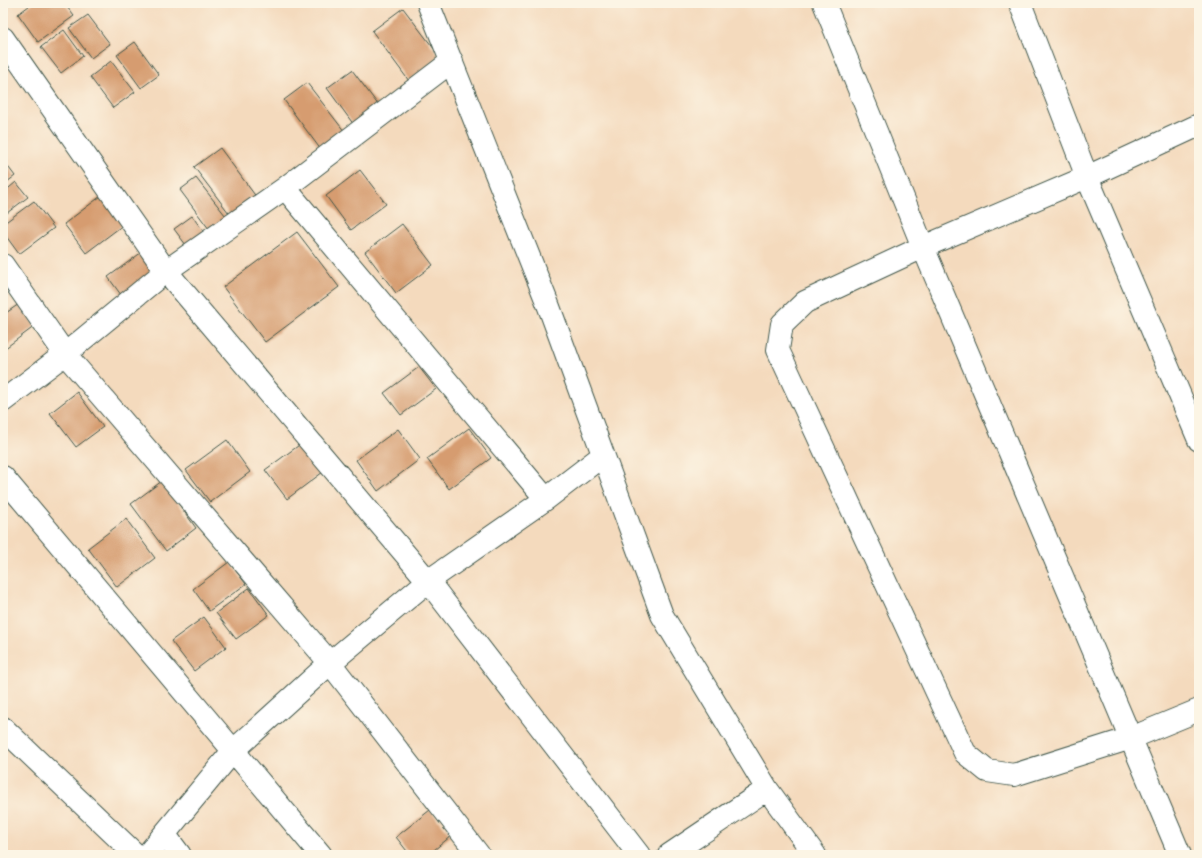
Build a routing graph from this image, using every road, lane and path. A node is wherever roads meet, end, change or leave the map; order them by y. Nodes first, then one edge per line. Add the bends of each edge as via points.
1 (428, 3) edge
2 (824, 3) edge
3 (1020, 3) edge
4 (3, 38) edge
5 (452, 61) junction
6 (1199, 125) edge
7 (1087, 177) junction
8 (285, 188) junction
9 (922, 247) junction
10 (3, 265) edge
11 (166, 270) junction
12 (65, 354) junction
13 (3, 401) edge
14 (1199, 440) edge
15 (602, 456) junction
16 (3, 477) edge
17 (546, 499) junction
18 (428, 581) junction
19 (330, 663) junction
20 (1199, 710) edge
21 (3, 728) edge
22 (1130, 738) junction
23 (233, 751) junction
24 (767, 788) junction
25 (165, 835) junction
26 (136, 855) edge
27 (147, 855) edge
28 (180, 855) edge
29 (321, 855) edge
30 (479, 855) edge
31 (639, 855) edge
32 (669, 855) edge
33 (815, 855) edge
34 (1180, 855) edge

1 - 5 street
2 - 9 street
3 - 7 street
4 - 11 street
5 - 8 street
5 - 15 street via 549,307
6 - 7 street
7 - 9 street
7 - 14 street
8 - 11 street
8 - 17 street
9 - 22 street
9 - 22 street via 805,302 782,324 778,350 965,753 987,771 1014,774
10 - 12 street
11 - 12 street
11 - 18 street
12 - 13 street
12 - 19 street
15 - 17 street
15 - 24 street via 662,615
16 - 23 street
17 - 18 street
18 - 19 street
18 - 31 street
19 - 23 street
19 - 30 street
20 - 22 street
21 - 26 street
22 - 34 street
23 - 25 street
23 - 29 street
24 - 32 street
24 - 33 street
25 - 27 street
25 - 28 street

